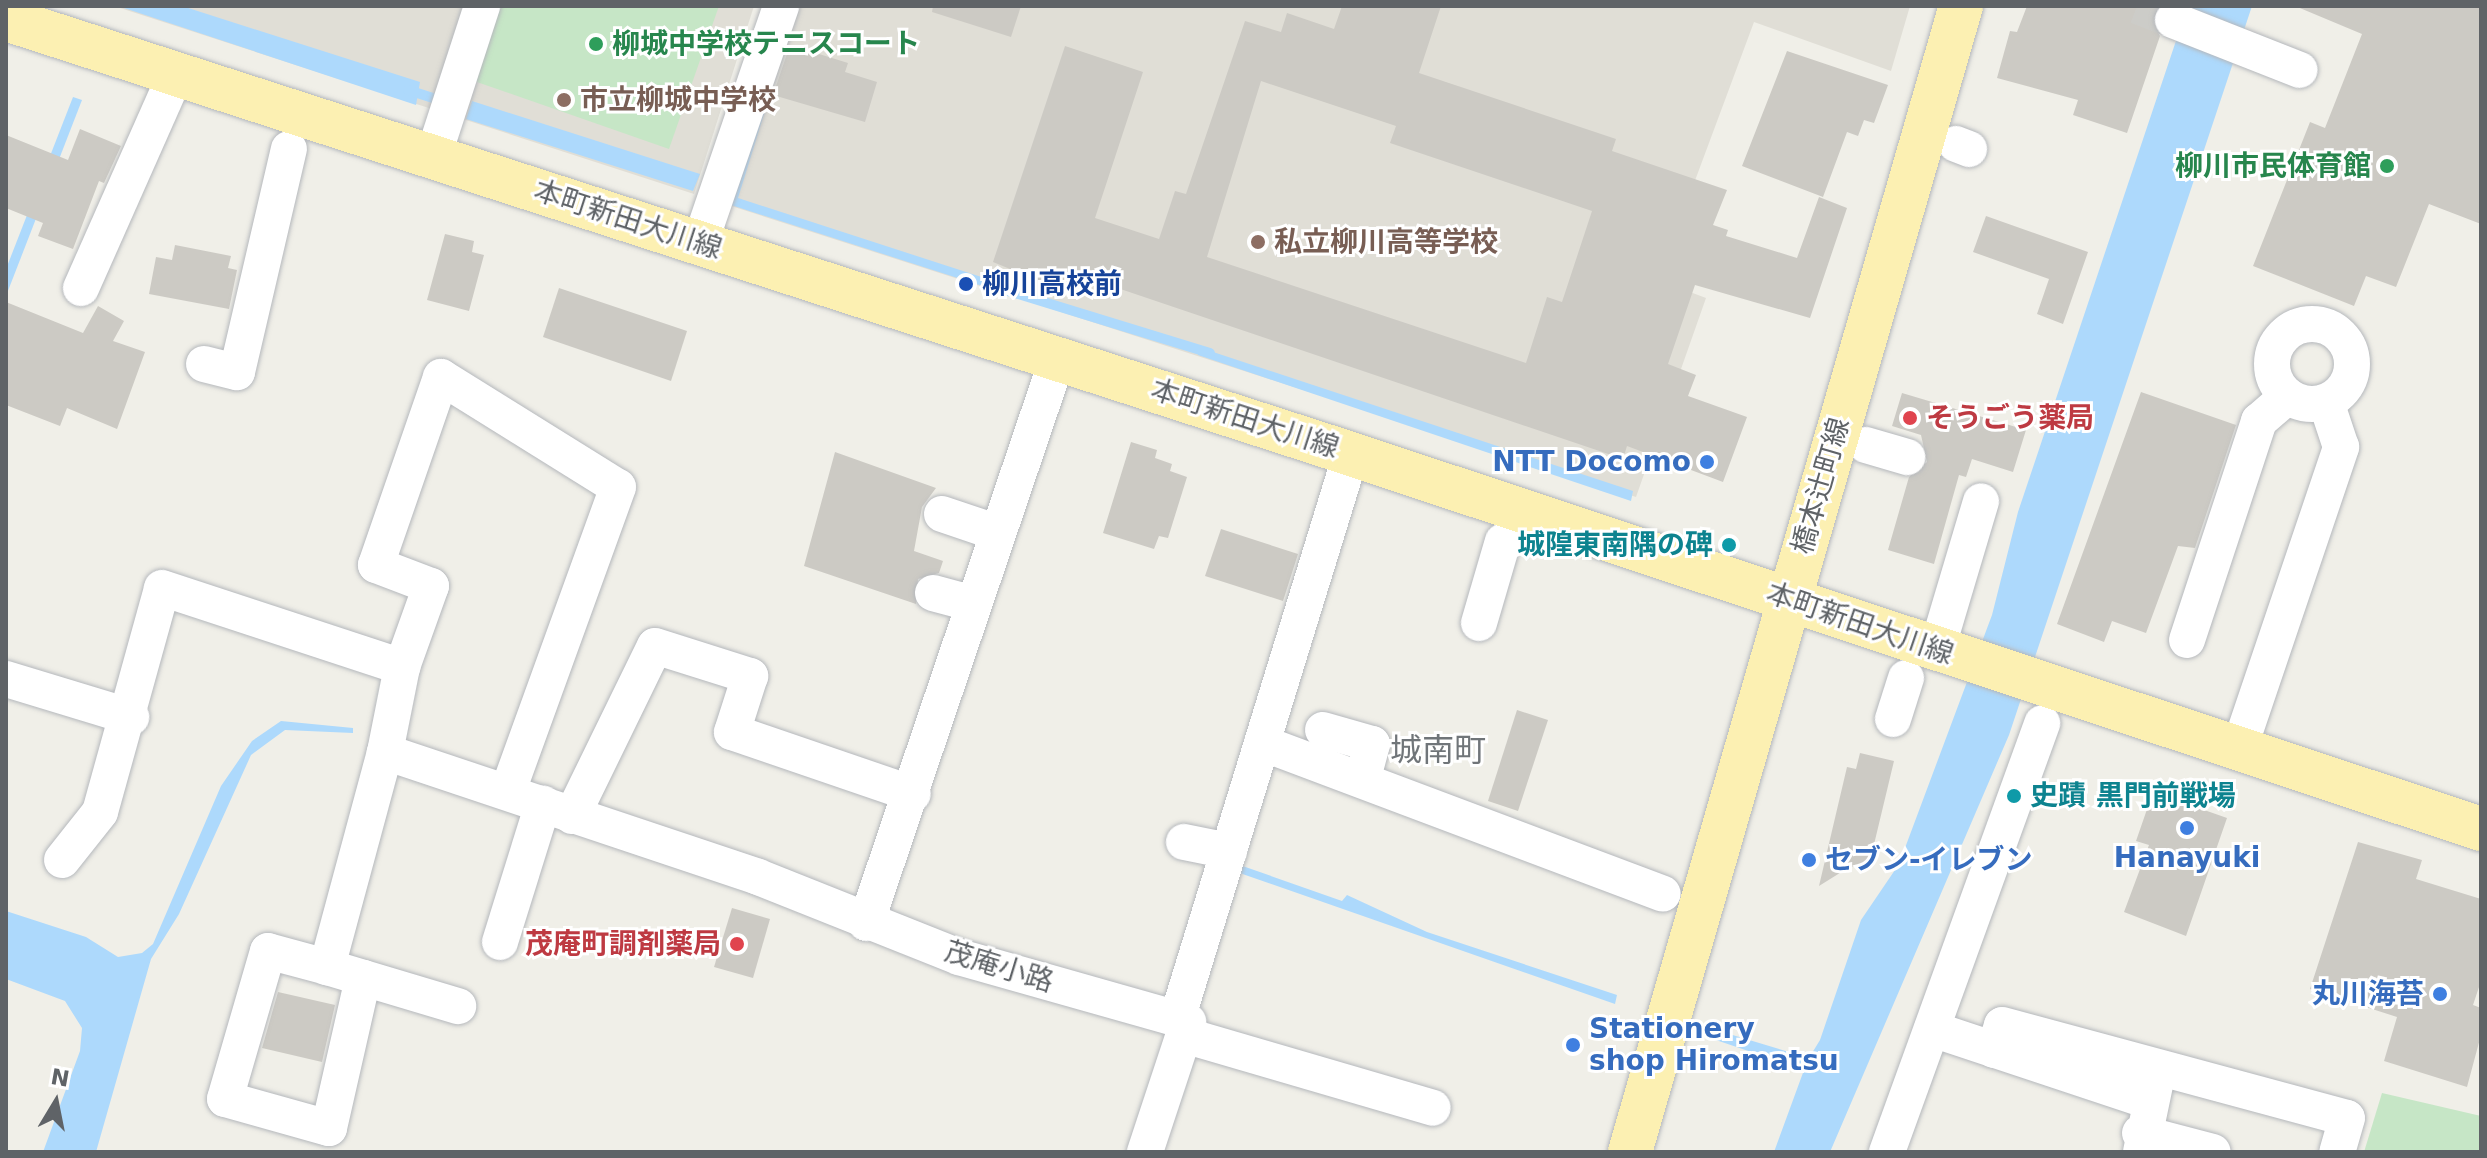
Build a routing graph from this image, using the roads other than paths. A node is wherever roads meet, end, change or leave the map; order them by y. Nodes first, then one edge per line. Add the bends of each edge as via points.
1 (482, 6) edge
2 (781, 6) edge
3 (1961, 6) edge
4 (6, 19) edge
5 (2175, 20) tunnel mouth
6 (2300, 70) dead end
7 (176, 74) junction
8 (289, 149) dead end
9 (433, 157) junction
10 (700, 243) junction
11 (81, 288) dead end
12 (1057, 360) junction
13 (204, 364) dead end
14 (2288, 396) junction
15 (2326, 402) junction
16 (1866, 445) dead end
17 (1351, 454) junction
18 (1907, 457) dead end
19 (1981, 501) dead end
20 (942, 514) dead end
21 (998, 533) junction
22 (1503, 541) dead end
23 (933, 593) dead end
24 (1787, 599) junction
25 (974, 604) junction
26 (1479, 623) dead end
27 (2187, 640) dead end
28 (1950, 654) junction
29 (402, 667) junction
30 (1906, 678) dead end
31 (6, 679) edge
32 (2037, 702) junction
33 (131, 717) junction
34 (1893, 719) dead end
35 (1323, 730) dead end
36 (1262, 743) junction
37 (2239, 749) junction
38 (385, 752) junction
39 (1363, 778) junction
40 (508, 791) junction
41 (913, 794) junction
42 (557, 810) junction
43 (2481, 829) edge
44 (1184, 842) dead end
45 (1229, 851) junction
46 (62, 860) dead end
47 (1663, 894) dead end
48 (866, 923) junction
49 (500, 942) dead end
50 (327, 967) junction
51 (1213, 968) dead end
52 (363, 978) junction
53 (458, 1006) dead end
54 (1183, 1025) junction
55 (1932, 1029) junction
56 (2138, 1101) edge
57 (1433, 1108) dead end
58 (1145, 1152) edge
59 (1630, 1152) edge
60 (1887, 1152) edge
61 (2213, 1152) edge
62 (2337, 1152) edge

1 - 9 street
2 - 10 street
3 - 24 main road, 橋本辻町線
4 - 7 main road, 本町新田大川線
5 - 6 street
7 - 9 main road, 本町新田大川線
7 - 11 street
8 - 13 street via 237,372
9 - 10 main road, 本町新田大川線
10 - 12 main road, 本町新田大川線
12 - 17 main road, 本町新田大川線
12 - 21 street
14 - 15 street
14 - 15 street via 2273,375 2274,349 2291,330 2317,324 2341,336 2352,360 2346,386
14 - 27 street via 2259,421
15 - 37 street via 2341,447
16 - 18 street
17 - 24 main road, 本町新田大川線
17 - 36 street
19 - 28 street
20 - 21 street
21 - 25 street
22 - 26 street
23 - 25 street
24 - 28 main road, 本町新田大川線
24 - 59 main road, 橋本辻町線
25 - 41 street
28 - 32 main road, 本町新田大川線
29 - 33 street via 162,588
29 - 38 street
29 - 40 street via 431,586 376,565 441,377 618,487
30 - 34 street
31 - 33 street
32 - 37 main road, 本町新田大川線
32 - 55 street
33 - 46 street via 100,812
35 - 39 street via 1372,744
36 - 39 street
36 - 45 street
37 - 43 main road, 本町新田大川線
38 - 40 street, 茂庵小路
38 - 50 street
39 - 47 street
40 - 42 street, 茂庵小路
41 - 42 street via 732,732 750,676 655,646
41 - 48 street
42 - 48 street, 茂庵小路
42 - 49 street
44 - 45 street
45 - 54 street
48 - 54 street, 茂庵小路
50 - 52 street
50 - 52 street via 268,951 225,1099 329,1128
51 - 54 street
52 - 53 street
54 - 57 street, 茂庵小路
54 - 58 street
55 - 56 street
55 - 60 street
56 - 61 street
56 - 62 street via 2347,1118

